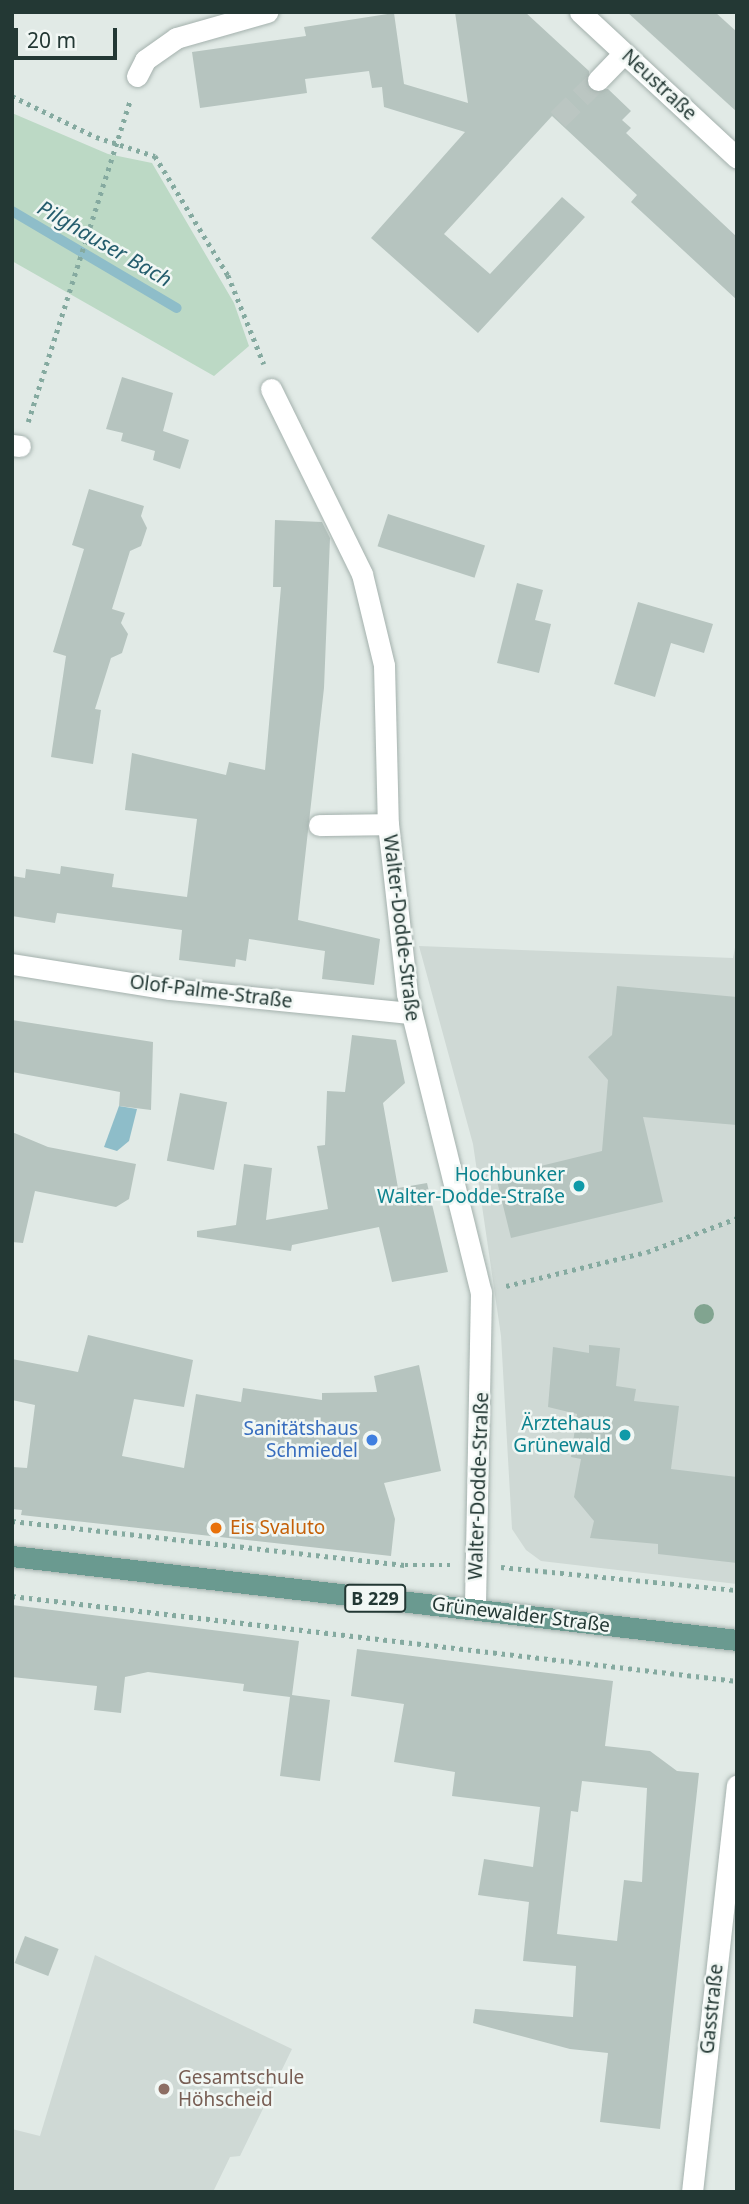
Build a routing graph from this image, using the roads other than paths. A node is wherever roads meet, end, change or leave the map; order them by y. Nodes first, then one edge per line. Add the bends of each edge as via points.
1 (267, 12) edge
2 (580, 12) edge
3 (624, 53) junction
4 (137, 76) road end
5 (598, 80) tunnel mouth
6 (737, 158) edge
7 (271, 388) road end
8 (388, 824) junction
9 (319, 825) dead end
10 (12, 964) edge
11 (410, 1013) junction
12 (12, 1556) edge
13 (475, 1609) junction
14 (737, 1640) edge
15 (737, 1785) edge
16 (692, 2192) edge

1 - 4 street via 176,38 145,60
2 - 3 street, Neustraße
3 - 5 street
3 - 6 street, Neustraße
7 - 8 street, Walter-Dodde-Straße via 337,520 376,620 384,665
8 - 9 street
8 - 11 street, Walter-Dodde-Straße
10 - 11 street, Olof-Palme-Straße via 170,989
11 - 13 street, Walter-Dodde-Straße via 481,1292
12 - 13 main road, Grünewalder Straße / B 229
13 - 14 main road, Grünewalder Straße / B 229
15 - 16 street, Gasstraße

